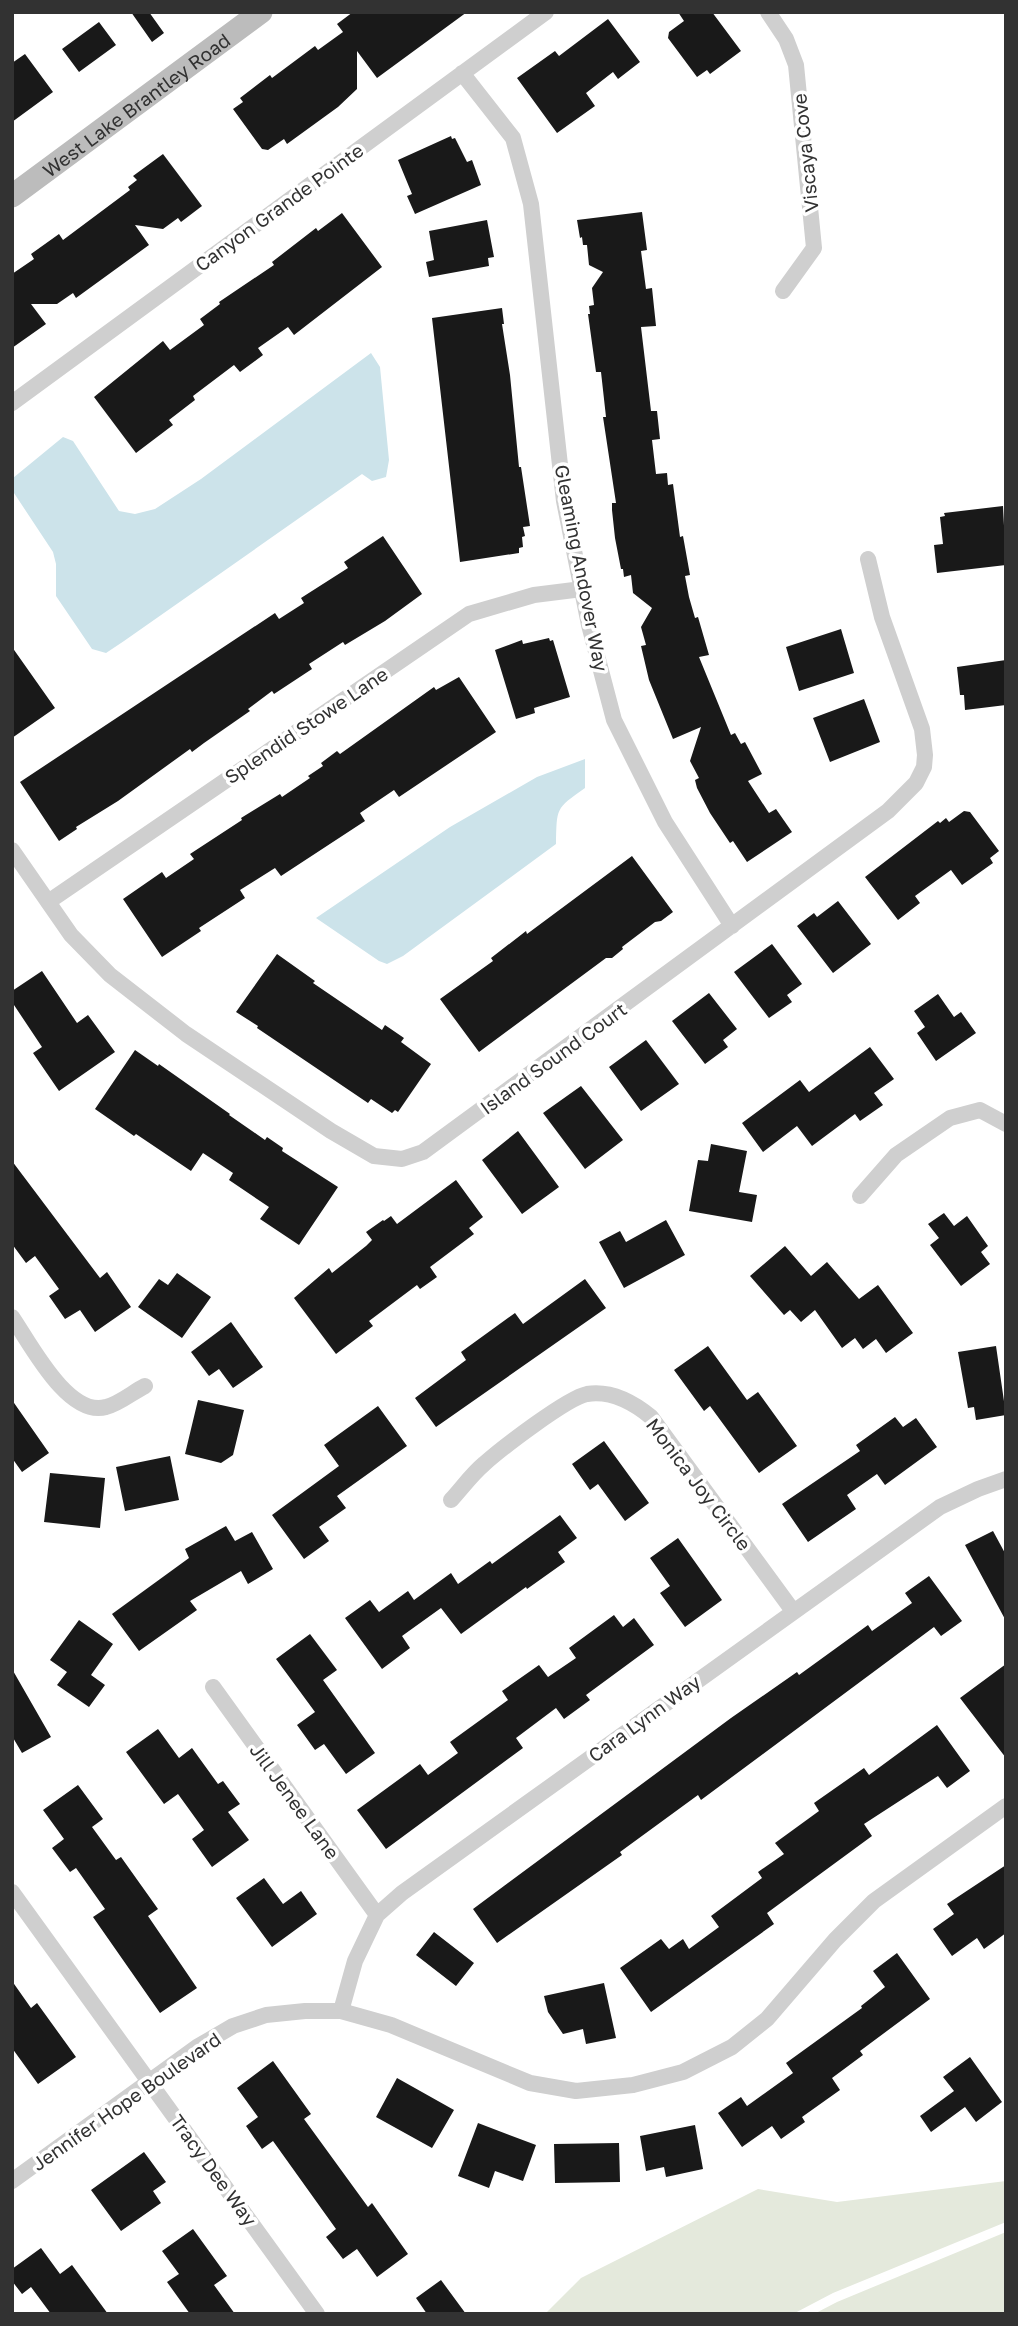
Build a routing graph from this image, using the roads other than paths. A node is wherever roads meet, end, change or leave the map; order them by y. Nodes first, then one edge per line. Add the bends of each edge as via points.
1 (261, 12) edge
2 (546, 12) edge
3 (768, 12) edge
4 (462, 73) junction
5 (12, 196) edge
6 (783, 291) dead end
7 (12, 403) edge
8 (868, 559) dead end
9 (582, 589) junction
10 (12, 850) edge
11 (48, 902) junction
12 (732, 926) junction
13 (1006, 1124) edge
14 (860, 1196) dead end
15 (12, 1317) edge
16 (145, 1386) dead end
17 (1006, 1479) edge
18 (451, 1500) dead end
19 (793, 1611) junction
20 (213, 1687) dead end
21 (1006, 1806) edge
22 (12, 1892) edge
23 (377, 1915) junction
24 (341, 2011) junction
25 (149, 2080) junction
26 (12, 2181) edge
27 (317, 2314) edge

1 - 5 street, West Lake Brantley Road
2 - 4 street, Canyon Grande Pointe
3 - 6 street, Viscaya Cove via 796,65 814,248
4 - 7 street, Canyon Grande Pointe
4 - 9 street, Gleaming Andover Way via 513,138 531,204 564,501
8 - 12 street, Island Sound Court via 882,617 922,729 925,767 888,811
9 - 11 street, Splendid Stowe Lane via 534,595 469,614
9 - 12 street, Gleaming Andover Way via 614,720 666,822
10 - 11 street, Island Sound Court
11 - 12 street, Island Sound Court via 71,935 110,975 186,1034 331,1132 374,1156 402,1158 423,1152 450,1134
13 - 14 street via 980,1110 950,1118 896,1155
15 - 16 street via 58,1385 90,1407 106,1408
17 - 19 street, Cara Lynn Way via 940,1507
18 - 19 street, Monica Joy Circle via 483,1464 565,1404 587,1394 607,1394 633,1403 652,1418
19 - 23 street, Cara Lynn Way
20 - 23 street, Jill Jenee Lane
21 - 24 street, Jennifer Hope Boulevard via 874,1901 767,2019 732,2047 683,2072 633,2085 576,2091 530,2083 391,2025
22 - 25 street, Tracy Dee Way
23 - 24 street, Cara Lynn Way via 355,1961
24 - 25 street, Jennifer Hope Boulevard via 266,2015 233,2026
25 - 26 street, Jennifer Hope Boulevard
25 - 27 street, Tracy Dee Way

